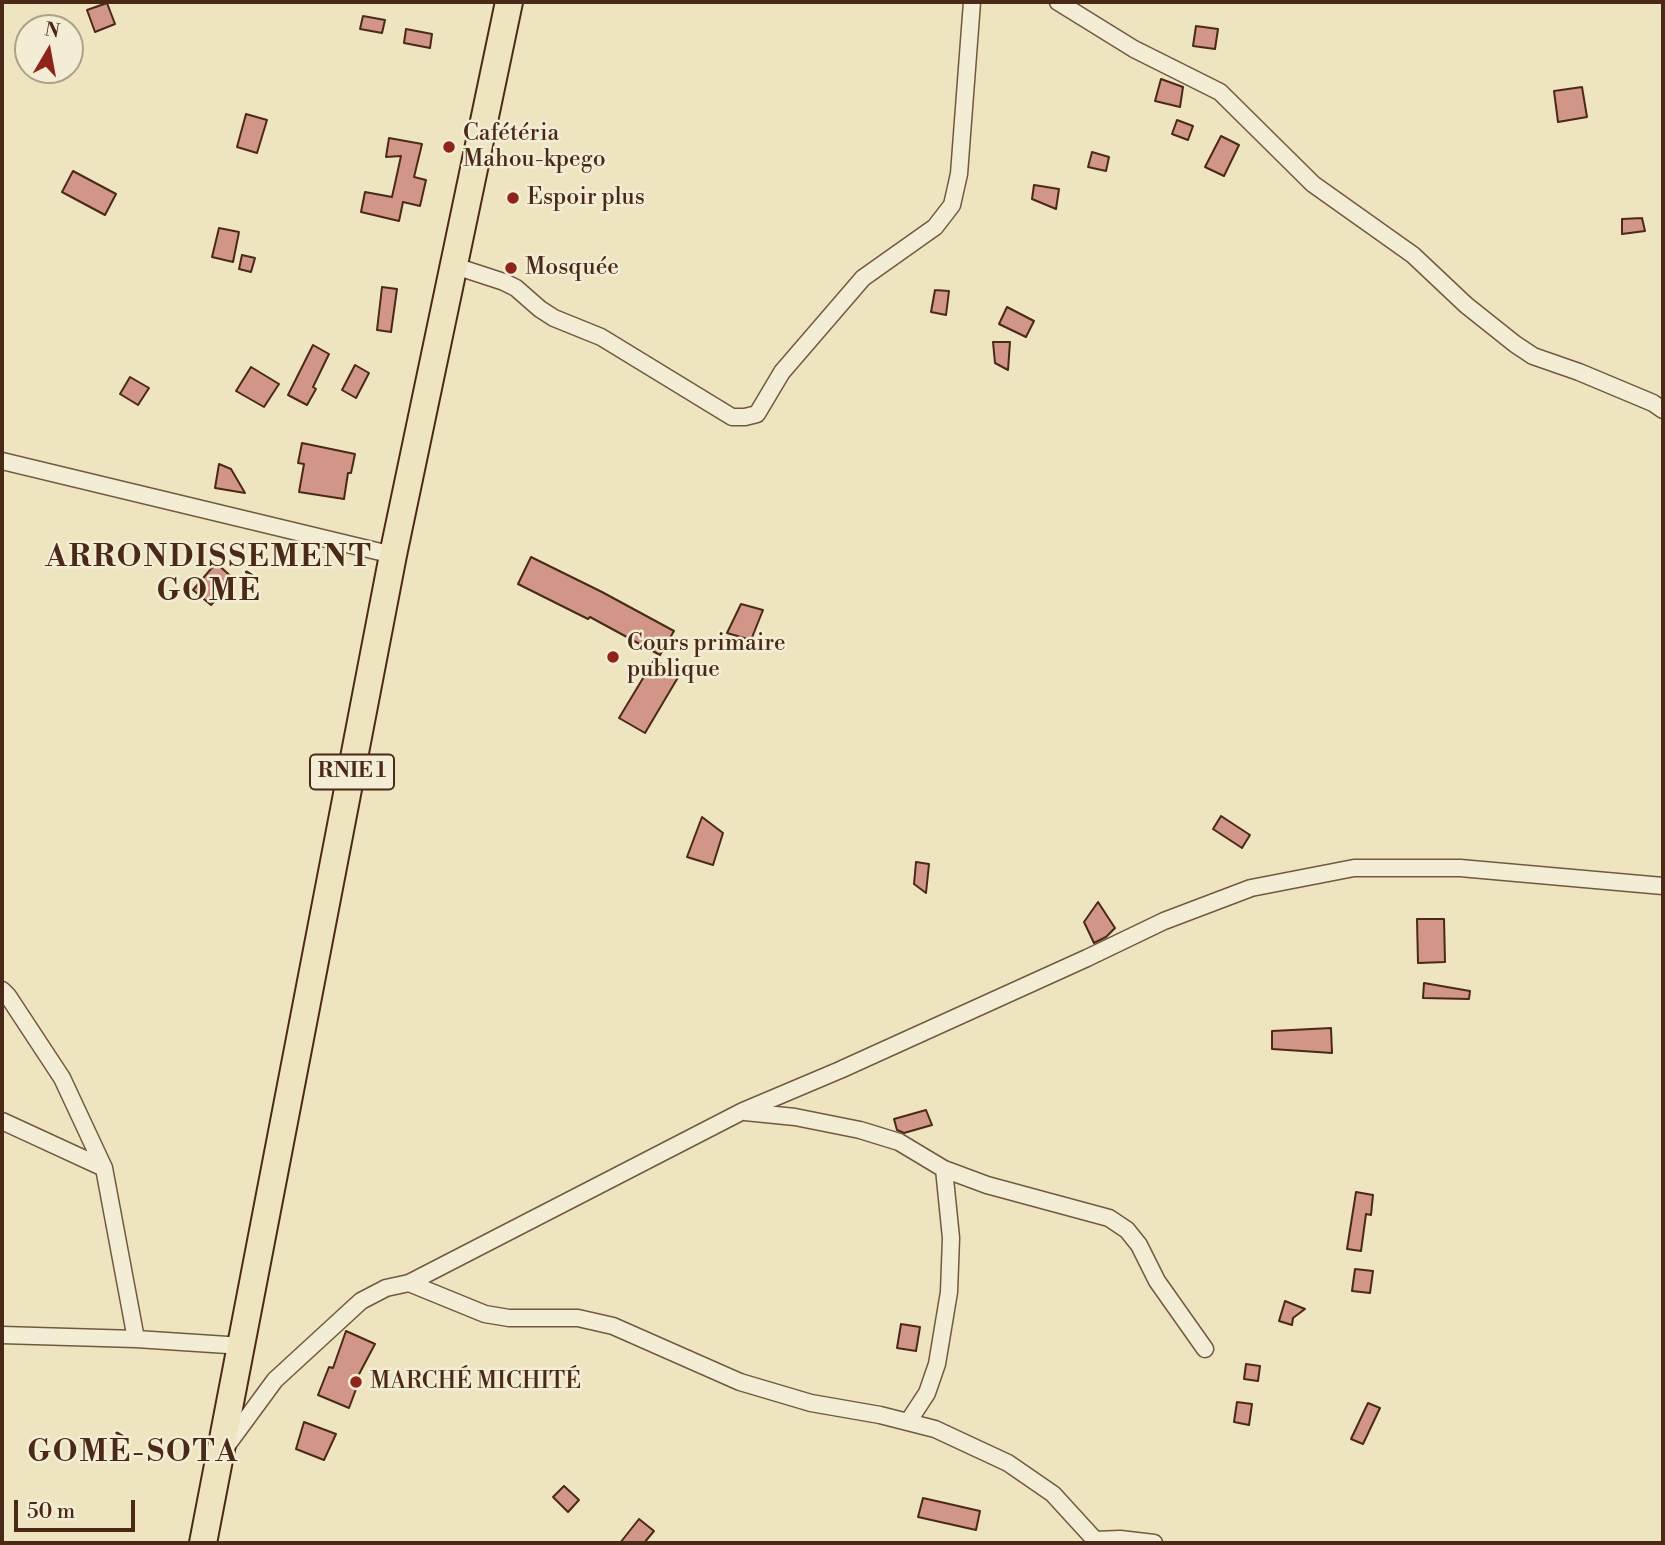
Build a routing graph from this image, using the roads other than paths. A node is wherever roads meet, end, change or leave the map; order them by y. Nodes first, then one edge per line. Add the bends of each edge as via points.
1 (509, 2) edge
2 (972, 2) edge
3 (1058, 2) edge
4 (455, 266) junction
5 (1663, 410) edge
6 (2, 461) edge
7 (393, 555) junction
8 (1663, 886) edge
9 (2, 990) edge
10 (743, 1111) junction
11 (2, 1121) edge
12 (104, 1168) junction
13 (944, 1169) junction
14 (409, 1283) junction
15 (2, 1335) edge
16 (136, 1339) junction
17 (243, 1346) junction
18 (1205, 1349) dead end
19 (908, 1422) junction
20 (220, 1455) junction
21 (1094, 1541) edge
22 (204, 1543) edge
23 (1154, 1543) edge

1 - 4 highway, RNIE 1
2 - 4 street via 960,174 952,205 935,227 863,278 782,372 757,414 732,417 601,337 554,318 516,288
3 - 5 street via 1135,49 1220,92 1312,184 1413,255 1466,305 1532,356
4 - 7 highway, RNIE 1
6 - 7 street
7 - 17 highway, RNIE 1
8 - 10 street via 1460,868 1354,868 1251,888 1164,921
9 - 12 street via 62,1078
10 - 13 street via 860,1130 899,1142
10 - 14 street
11 - 12 street
12 - 16 street
13 - 18 street via 1108,1218 1127,1230
13 - 19 street via 951,1238 949,1292 937,1364 927,1393
14 - 19 street via 485,1314 605,1323 740,1382 811,1403
14 - 20 street via 361,1301 275,1380
15 - 16 street
16 - 17 street
17 - 20 highway, RNIE 1
19 - 21 street via 935,1429 1008,1463 1053,1494
20 - 22 highway, RNIE 1
21 - 23 street

